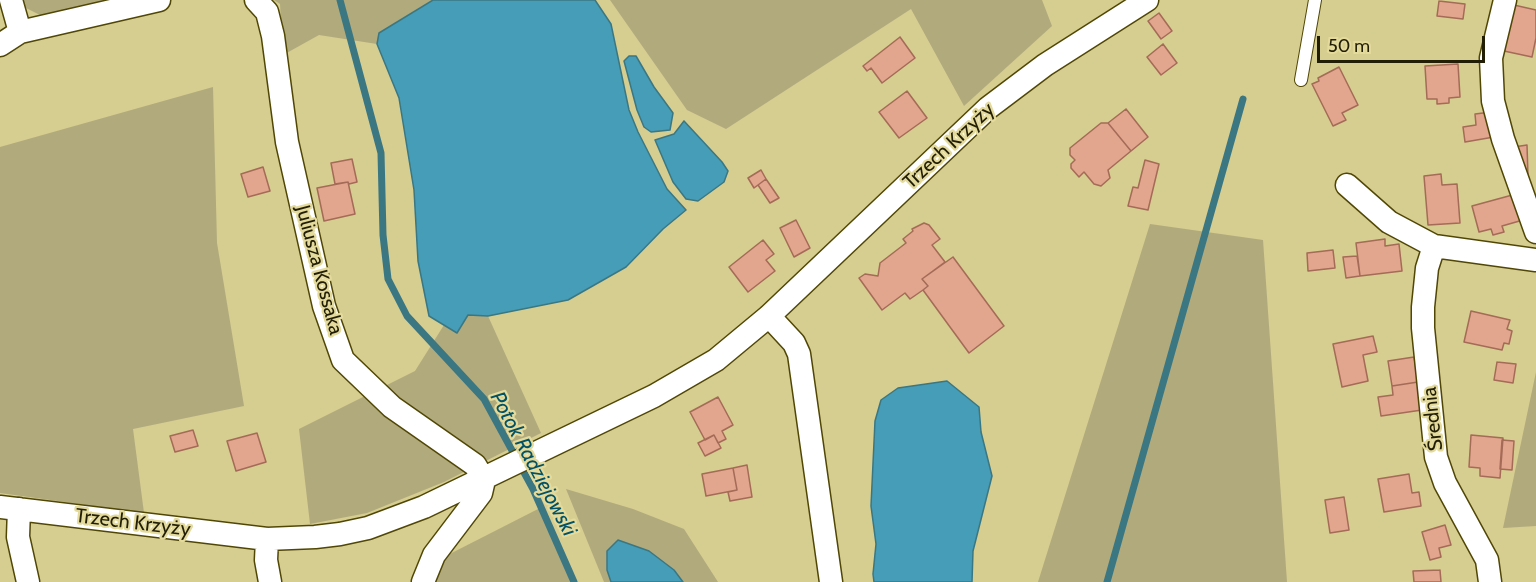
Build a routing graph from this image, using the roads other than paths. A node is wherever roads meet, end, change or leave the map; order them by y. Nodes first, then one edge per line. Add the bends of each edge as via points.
1 (11, 0) edge
2 (159, 0) edge
3 (256, 0) edge
4 (1147, 0) edge
5 (1314, 0) edge
6 (1505, 0) edge
7 (20, 32) junction
8 (0, 45) edge
9 (1301, 80) dead end
10 (1347, 185) dead end
11 (1536, 232) edge
12 (1434, 246) junction
13 (1536, 260) edge
14 (769, 316) junction
15 (484, 480) junction
16 (9, 508) edge
17 (267, 539) junction
18 (28, 582) edge
19 (270, 582) edge
20 (423, 582) edge
21 (831, 582) edge
22 (1490, 582) edge

1 - 7 street
2 - 7 street
3 - 15 street, Juliusza Kossaka via 267,12 273,36 287,142 324,306 343,360 392,407 475,465
4 - 14 street, Trzech Krzyży via 1045,64 988,108
5 - 9 lane
6 - 11 street via 1491,58 1493,101
7 - 8 street
10 - 12 street via 1389,222
12 - 13 street
12 - 22 street, Średnia via 1427,268 1423,328 1436,457 1445,483 1487,560
14 - 15 street, Trzech Krzyży via 716,360 654,396
14 - 21 street via 799,354
15 - 17 street, Trzech Krzyży via 368,528 315,537
15 - 20 street via 481,493 434,555
16 - 17 street, Trzech Krzyży
16 - 18 street
17 - 19 street

